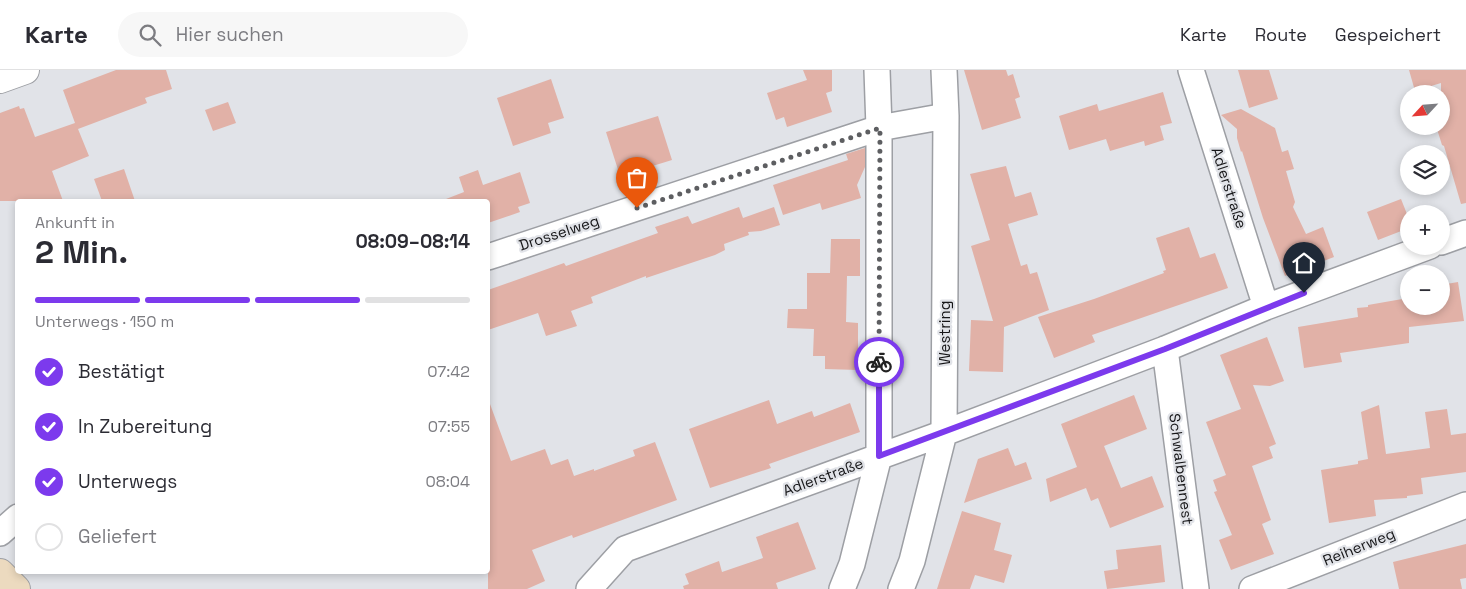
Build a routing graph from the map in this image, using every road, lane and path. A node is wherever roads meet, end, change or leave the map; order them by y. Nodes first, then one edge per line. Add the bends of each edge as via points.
1 (25, 70) edge
2 (877, 70) edge
3 (944, 70) edge
4 (1191, 70) edge
5 (0, 79) edge
6 (946, 116) junction
7 (880, 128) junction
8 (1466, 233) edge
9 (1450, 239) edge
10 (1406, 255) edge
11 (490, 256) edge
12 (1266, 307) junction
13 (1165, 349) junction
14 (944, 433) junction
15 (879, 456) junction
16 (1466, 505) edge
17 (15, 520) edge
18 (0, 533) edge
19 (0, 573) edge
20 (16, 589) edge
21 (589, 589) edge
22 (842, 589) edge
23 (901, 589) edge
24 (1196, 589) edge
25 (1252, 589) edge

1 - 5 street
2 - 7 street
3 - 6 street, Westring
4 - 12 street, Adlerstraße
6 - 7 street, Drosselweg
6 - 14 street, Westring
7 - 11 street, Drosselweg
7 - 15 street
8 - 9 street
10 - 12 street, Adlerstraße
12 - 13 street, Adlerstraße
13 - 14 street, Adlerstraße
13 - 24 street, Schwalbennest
14 - 15 street, Adlerstraße
14 - 23 street, Westring via 912,561
15 - 21 street, Adlerstraße via 625,549
15 - 22 street via 852,564
16 - 25 street, Reiherweg
17 - 18 street
19 - 20 main road

